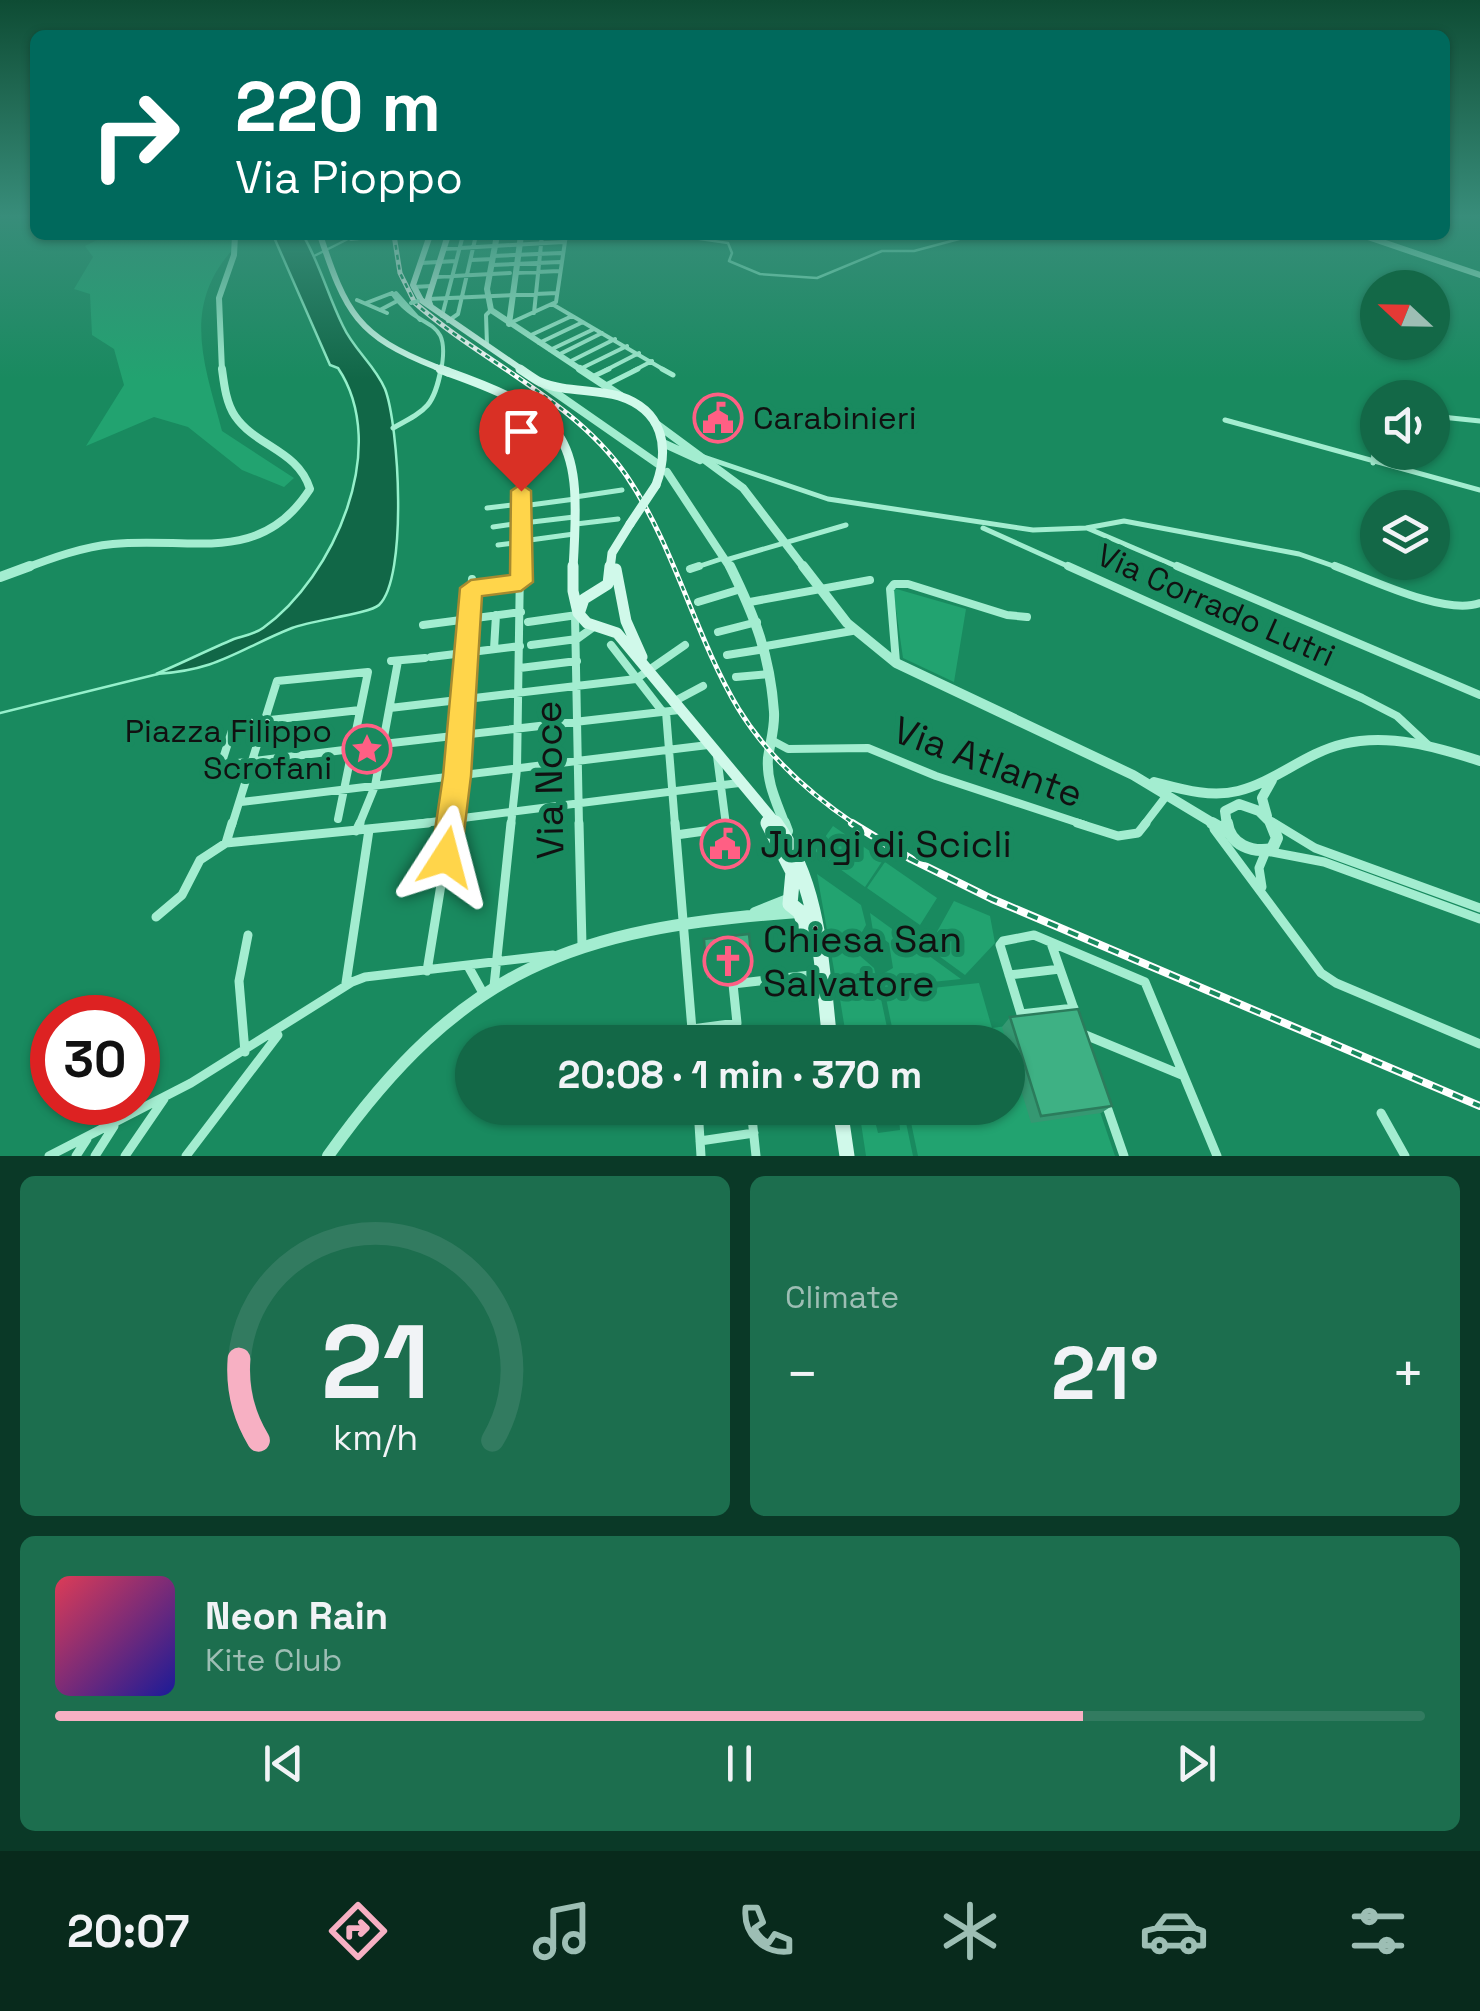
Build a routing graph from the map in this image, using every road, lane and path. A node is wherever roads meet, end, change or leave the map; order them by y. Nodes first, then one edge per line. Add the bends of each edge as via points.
1 (227, 271) edge
2 (332, 271) edge
3 (418, 271) edge
4 (437, 271) edge
5 (453, 271) edge
6 (468, 271) edge
7 (491, 271) edge
8 (560, 271) joint
9 (539, 272) junction
10 (513, 273) junction
11 (490, 274) junction
12 (452, 276) junction
13 (467, 276) junction
14 (435, 277) junction
15 (430, 286) junction
16 (413, 287) junction
17 (392, 292) junction
18 (557, 292) junction
19 (536, 294) junction
20 (512, 295) junction
21 (488, 296) junction
22 (446, 298) junction
23 (462, 298) junction
24 (357, 300) dead end
25 (399, 300) junction
26 (417, 302) junction
27 (366, 303) junction
28 (554, 305) junction
29 (492, 310) junction
30 (534, 314) junction
31 (572, 316) junction
32 (448, 318) junction
33 (420, 321) junction
34 (584, 322) junction
35 (511, 325) junction
36 (596, 329) junction
37 (603, 332) junction
38 (528, 336) junction
39 (615, 340) junction
40 (539, 343) junction
41 (487, 346) junction
42 (627, 346) junction
43 (554, 352) junction
44 (640, 353) junction
45 (653, 360) junction
46 (569, 362) junction
47 (580, 369) junction
48 (673, 375) dead end
49 (592, 377) junction
50 (540, 382) junction
51 (605, 386) junction
52 (622, 397) junction
53 (1450, 418) edge
54 (1225, 420) dead end
55 (1479, 420) edge
56 (656, 423) junction
57 (394, 428) dead end
58 (664, 444) junction
59 (684, 444) junction
60 (696, 456) junction
61 (1360, 459) edge
62 (663, 465) junction
63 (1401, 470) edge
64 (622, 490) dead end
65 (1480, 490) edge
66 (521, 491) dead end
67 (575, 498) junction
68 (526, 504) junction
69 (486, 508) dead end
70 (618, 519) dead end
71 (532, 522) dead end
72 (521, 524) junction
73 (974, 524) junction
74 (574, 525) junction
75 (846, 525) dead end
76 (493, 527) dead end
77 (1086, 528) junction
78 (526, 541) junction
79 (784, 541) junction
80 (498, 545) dead end
81 (615, 548) junction
82 (725, 559) junction
83 (574, 562) junction
84 (690, 569) dead end
85 (0, 576) edge
86 (870, 580) dead end
87 (521, 582) junction
88 (742, 588) junction
89 (816, 589) junction
90 (596, 593) junction
91 (698, 602) dead end
92 (750, 602) junction
93 (1480, 603) edge
94 (622, 605) junction
95 (521, 612) junction
96 (496, 615) junction
97 (577, 615) junction
98 (1027, 617) dead end
99 (469, 618) junction
100 (528, 622) dead end
101 (758, 622) junction
102 (424, 624) dead end
103 (598, 626) junction
104 (852, 631) junction
105 (718, 632) dead end
106 (576, 638) junction
107 (531, 645) dead end
108 (611, 645) dead end
109 (520, 646) junction
110 (685, 646) dead end
111 (766, 647) junction
112 (494, 649) junction
113 (466, 653) junction
114 (727, 654) dead end
115 (576, 660) junction
116 (896, 663) junction
117 (520, 668) junction
118 (648, 670) junction
119 (770, 674) junction
120 (736, 677) dead end
121 (636, 679) junction
122 (703, 686) dead end
123 (577, 687) junction
124 (520, 694) junction
125 (1480, 695) edge
126 (463, 700) junction
127 (390, 708) junction
128 (670, 709) junction
129 (356, 710) junction
130 (265, 721) junction
131 (578, 722) junction
132 (518, 728) junction
133 (460, 734) junction
134 (772, 742) junction
135 (388, 743) junction
136 (1429, 746) junction
137 (348, 749) junction
138 (670, 750) junction
139 (713, 750) junction
140 (578, 760) junction
141 (253, 761) junction
142 (1480, 761) edge
143 (517, 769) junction
144 (1133, 775) junction
145 (457, 776) junction
146 (1274, 778) junction
147 (740, 782) junction
148 (769, 784) junction
149 (380, 785) junction
150 (720, 785) junction
151 (339, 790) junction
152 (672, 790) junction
153 (1167, 795) junction
154 (1202, 796) joint
155 (754, 799) junction
156 (241, 802) junction
157 (1231, 803) junction
158 (579, 804) junction
159 (1193, 810) junction
160 (514, 811) junction
161 (1269, 818) junction
162 (338, 819) dead end
163 (452, 819) junction
164 (370, 830) junction
165 (356, 831) junction
166 (1228, 832) junction
167 (676, 834) junction
168 (226, 844) junction
169 (793, 848) junction
170 (1266, 851) junction
171 (1233, 852) junction
172 (1264, 894) junction
173 (812, 898) junction
174 (795, 904) junction
175 (1480, 908) edge
176 (156, 918) dead end
177 (1480, 919) edge
178 (684, 926) junction
179 (248, 935) dead end
180 (1051, 942) junction
181 (582, 945) junction
182 (559, 954) junction
183 (499, 962) junction
184 (468, 966) junction
185 (1060, 970) junction
186 (427, 971) junction
187 (819, 974) junction
188 (1012, 975) junction
189 (346, 983) junction
190 (489, 989) junction
191 (1074, 1008) junction
192 (692, 1025) edge
193 (722, 1025) edge
194 (827, 1025) edge
195 (281, 1030) junction
196 (1082, 1034) junction
197 (1480, 1044) edge
198 (1088, 1050) edge
199 (245, 1052) junction
200 (1184, 1076) junction
201 (1100, 1084) edge
202 (164, 1098) junction
203 (160, 1100) edge
204 (1382, 1112) dead end
205 (115, 1125) joint
206 (699, 1125) edge
207 (753, 1125) edge
208 (843, 1125) edge
209 (754, 1133) junction
210 (88, 1138) junction
211 (700, 1140) junction
212 (1127, 1154) edge
213 (48, 1156) edge
214 (76, 1156) edge
215 (95, 1156) edge
216 (125, 1156) edge
217 (186, 1156) edge
218 (328, 1156) edge
219 (701, 1156) edge
220 (756, 1156) edge
221 (848, 1156) edge
222 (1216, 1156) edge
223 (1405, 1156) edge

1 - 85 street via 219,304 228,401 248,431 305,472 310,489 304,501 246,542 96,546
2 - 67 main road, bridge via 362,327 385,347 517,398 539,413 561,437 576,479
3 - 16 main road
4 - 14 main road
5 - 12 street
6 - 13 street
7 - 11 street
8 - 9 street
8 - 18 street
9 - 10 street
9 - 19 street
10 - 11 street
10 - 20 street
11 - 13 street
11 - 21 street
12 - 13 street
12 - 14 street
12 - 22 street
13 - 23 street
14 - 15 main road
15 - 16 street
15 - 26 main road
16 - 26 main road
17 - 25 street
17 - 26 street
17 - 27 street
18 - 19 street
18 - 28 street
19 - 20 street
19 - 30 street
20 - 21 street
20 - 35 street
21 - 23 street
21 - 29 street
22 - 23 street
22 - 26 street
22 - 32 street
23 - 32 street
24 - 27 street
25 - 27 street via 383,312
25 - 33 street
26 - 32 main road
26 - 33 street
28 - 30 street
28 - 31 street
29 - 35 street
29 - 41 street via 486,315
30 - 35 street
31 - 34 street
31 - 38 street
32 - 41 main road
33 - 57 street via 445,338 441,382 424,411
34 - 36 street
34 - 40 street
35 - 38 street
36 - 37 street
36 - 43 street
37 - 39 street
37 - 43 street
38 - 40 street
39 - 42 street
39 - 46 street
40 - 43 street
41 - 50 main road
42 - 44 street
42 - 47 street
43 - 46 street
44 - 45 street
44 - 49 street
45 - 48 street
45 - 51 street
46 - 47 street
47 - 49 street
49 - 51 street
50 - 52 main road
50 - 62 street
51 - 52 street
52 - 56 main road
53 - 55 street
54 - 61 street
56 - 58 main road
56 - 59 street
58 - 59 street
58 - 60 street
58 - 62 main road
59 - 60 street
60 - 62 street
60 - 73 street via 828,499
60 - 79 street via 746,490
62 - 81 main road, bridge
62 - 82 street
63 - 65 street
64 - 67 street
66 - 68 street
67 - 68 street
67 - 74 main road
68 - 69 street
68 - 72 street
70 - 74 street
71 - 74 street
72 - 76 street
72 - 78 street
73 - 77 street
73 - 136 street, Via Corrado Lutri via 1362,698 1398,716
74 - 78 street
74 - 83 main road
75 - 79 street
77 - 93 street via 1112,521 1174,529 1299,554 1447,605
77 - 125 street
78 - 80 street
78 - 87 street
79 - 82 street
79 - 89 street
81 - 90 main road via 611,580
81 - 94 main road
82 - 84 street
82 - 88 street
83 - 90 main road via 582,586
83 - 97 main road
86 - 89 street
87 - 95 street
87 - 99 street via 472,584
88 - 91 street
88 - 92 street
89 - 92 street
89 - 104 street
90 - 94 main road via 611,594
90 - 97 main road
92 - 101 street
94 - 103 main road via 618,618
94 - 118 main road
95 - 96 street
95 - 109 street
96 - 99 street
96 - 112 street
97 - 100 street
97 - 103 main road
97 - 106 street, Via Noce
98 - 116 street via 894,584
99 - 102 street
99 - 113 street
101 - 105 street
101 - 111 street
103 - 106 street
103 - 118 main road via 617,633
104 - 111 street
104 - 116 street
106 - 107 street
106 - 115 street, Via Noce
108 - 121 street
109 - 112 street
109 - 117 street
110 - 118 street
111 - 114 street
111 - 119 street
112 - 113 street
113 - 126 street
113 - 127 street via 395,661
115 - 117 street
115 - 123 street, Via Noce
116 - 144 street
117 - 124 street
118 - 121 street
118 - 128 main road
119 - 120 street
119 - 134 street
121 - 123 street
121 - 128 street
122 - 128 street
123 - 124 street
123 - 131 street, Via Noce
124 - 126 street
124 - 132 street
126 - 127 street
126 - 133 street
127 - 135 street
128 - 131 street
128 - 138 street
128 - 139 main road
129 - 130 street
129 - 130 street via 368,672 277,681
129 - 137 street
130 - 141 street
130 - 141 street via 234,724 221,765
131 - 132 street
131 - 140 street, Via Noce
132 - 133 street
132 - 143 street
133 - 135 street
133 - 145 street
134 - 148 street
134 - 153 street, Via Atlante via 788,749 868,748 1118,836 1138,833
135 - 149 street
136 - 142 street
136 - 146 street via 1380,740 1340,745
137 - 141 street
137 - 151 street
138 - 139 street
138 - 140 street
138 - 152 street
139 - 147 main road
139 - 150 street
140 - 143 street
140 - 158 street, Via Noce
141 - 156 street
143 - 145 street
143 - 160 street
144 - 153 street
144 - 154 street
145 - 149 street
145 - 163 street
146 - 157 street
146 - 161 street via 1262,798
147 - 150 street
147 - 155 main road
148 - 155 street
148 - 169 street
149 - 151 street
149 - 165 street
150 - 152 street
150 - 167 street via 726,828
151 - 156 street
151 - 162 street
152 - 158 street
152 - 167 street
153 - 159 street
154 - 157 street
155 - 169 main road
155 - 174 main road via 786,852
156 - 168 street
157 - 161 street
157 - 166 street
158 - 160 street
158 - 181 street, Via Noce
159 - 166 street
159 - 171 street
160 - 163 street
160 - 183 street
161 - 170 street via 1277,838
161 - 175 street via 1314,848
163 - 164 street
163 - 186 street
164 - 165 street
164 - 189 street
165 - 168 street
166 - 170 street via 1245,847
166 - 171 street
167 - 178 street
168 - 176 street via 200,860 182,896
169 - 173 main road
170 - 172 street via 1258,868
170 - 177 street via 1324,862
171 - 172 street
172 - 197 street via 1308,960 1336,983
173 - 174 main road via 809,911
173 - 174 main road via 800,889
173 - 187 main road
174 - 178 street
174 - 187 main road
178 - 181 street
178 - 192 street
179 - 199 street via 239,981
180 - 185 street
180 - 188 street via 1034,935 1000,945
180 - 200 street via 1145,982
181 - 182 street
182 - 183 street
182 - 190 street
183 - 184 street
183 - 190 street
184 - 186 street
184 - 190 street
185 - 188 street
185 - 191 street
186 - 189 street
187 - 193 street via 733,984 737,1023
187 - 194 main road
188 - 191 street via 1021,1014
189 - 195 street
190 - 218 street via 400,1066
191 - 196 street
195 - 199 street
195 - 217 street
196 - 198 street
196 - 200 street
199 - 202 street
200 - 222 street
201 - 212 street
202 - 203 street
202 - 216 street
204 - 223 street
205 - 210 street
205 - 215 street
206 - 211 street
207 - 209 street
208 - 221 main road
209 - 211 street
209 - 220 street
210 - 213 street
210 - 214 street
211 - 219 street

